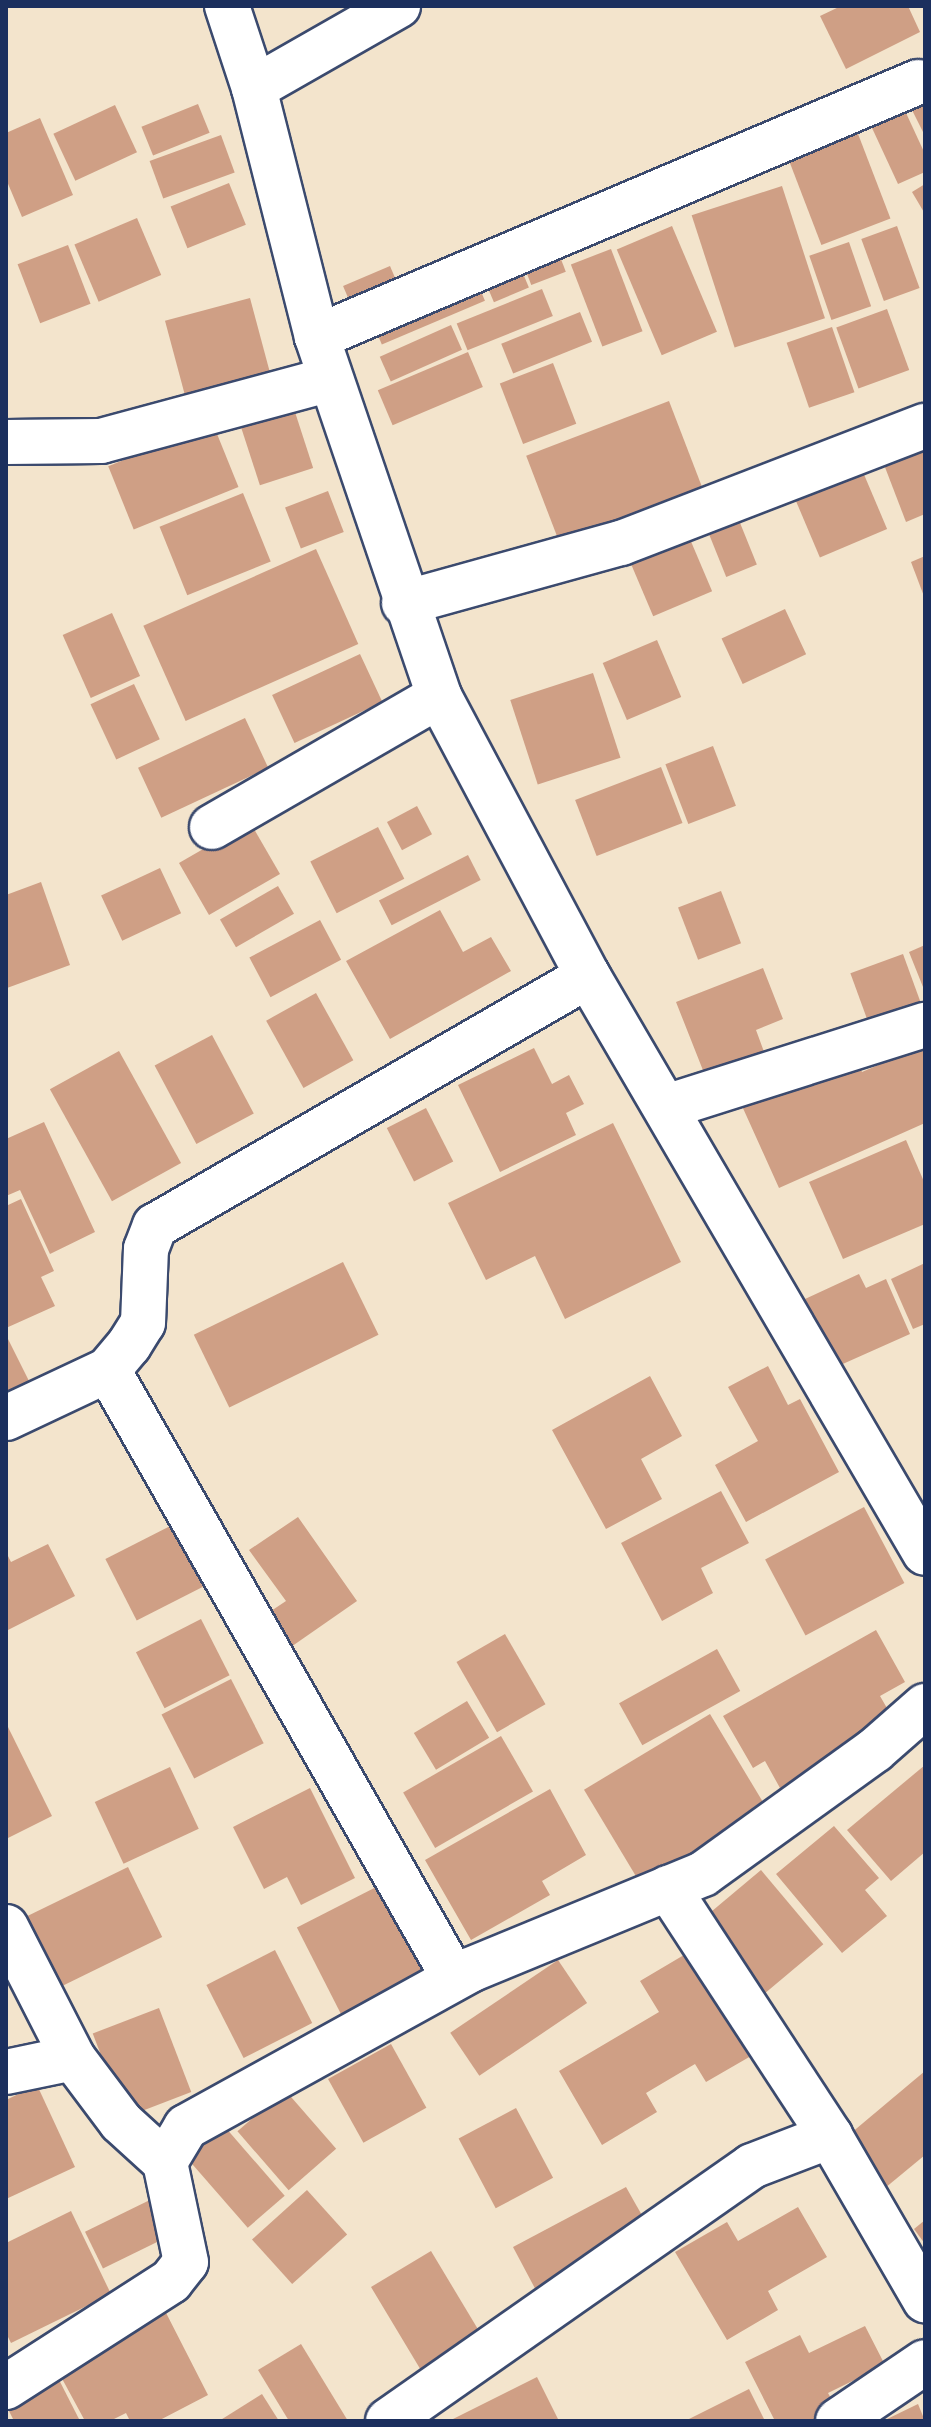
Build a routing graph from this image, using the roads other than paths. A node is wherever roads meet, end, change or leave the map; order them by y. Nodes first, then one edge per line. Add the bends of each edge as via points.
1 (227, 6) edge
2 (398, 6) edge
3 (918, 82) dead end
4 (254, 88) junction
5 (317, 337) junction
6 (330, 379) junction
7 (925, 426) edge
8 (6, 442) edge
9 (404, 603) junction
10 (439, 696) junction
11 (212, 827) dead end
12 (588, 976) junction
13 (925, 1025) edge
14 (666, 1107) junction
15 (108, 1370) junction
16 (6, 1418) edge
17 (925, 1553) edge
18 (925, 1706) edge
19 (668, 1888) junction
20 (6, 1927) edge
21 (454, 1978) junction
22 (73, 2058) junction
23 (6, 2072) edge
24 (830, 2136) junction
25 (165, 2162) junction
26 (925, 2300) edge
27 (925, 2362) edge
28 (6, 2387) edge
29 (388, 2421) edge
30 (838, 2421) edge

1 - 4 street
2 - 4 street
3 - 5 street
4 - 5 street
5 - 6 street
6 - 8 street via 101,441
6 - 9 street
7 - 9 street via 621,543
9 - 10 street
10 - 11 street
10 - 12 street
12 - 14 street
12 - 15 street via 155,1226 146,1249 143,1323
13 - 14 street
14 - 17 street
15 - 16 street
15 - 21 street
18 - 19 street via 875,1750 703,1874
19 - 21 street
19 - 24 street
20 - 22 street
21 - 25 street via 186,2127
22 - 23 street
22 - 25 street via 121,2122
24 - 26 street
24 - 29 street via 752,2166
25 - 28 street via 186,2262 171,2281
27 - 30 street

